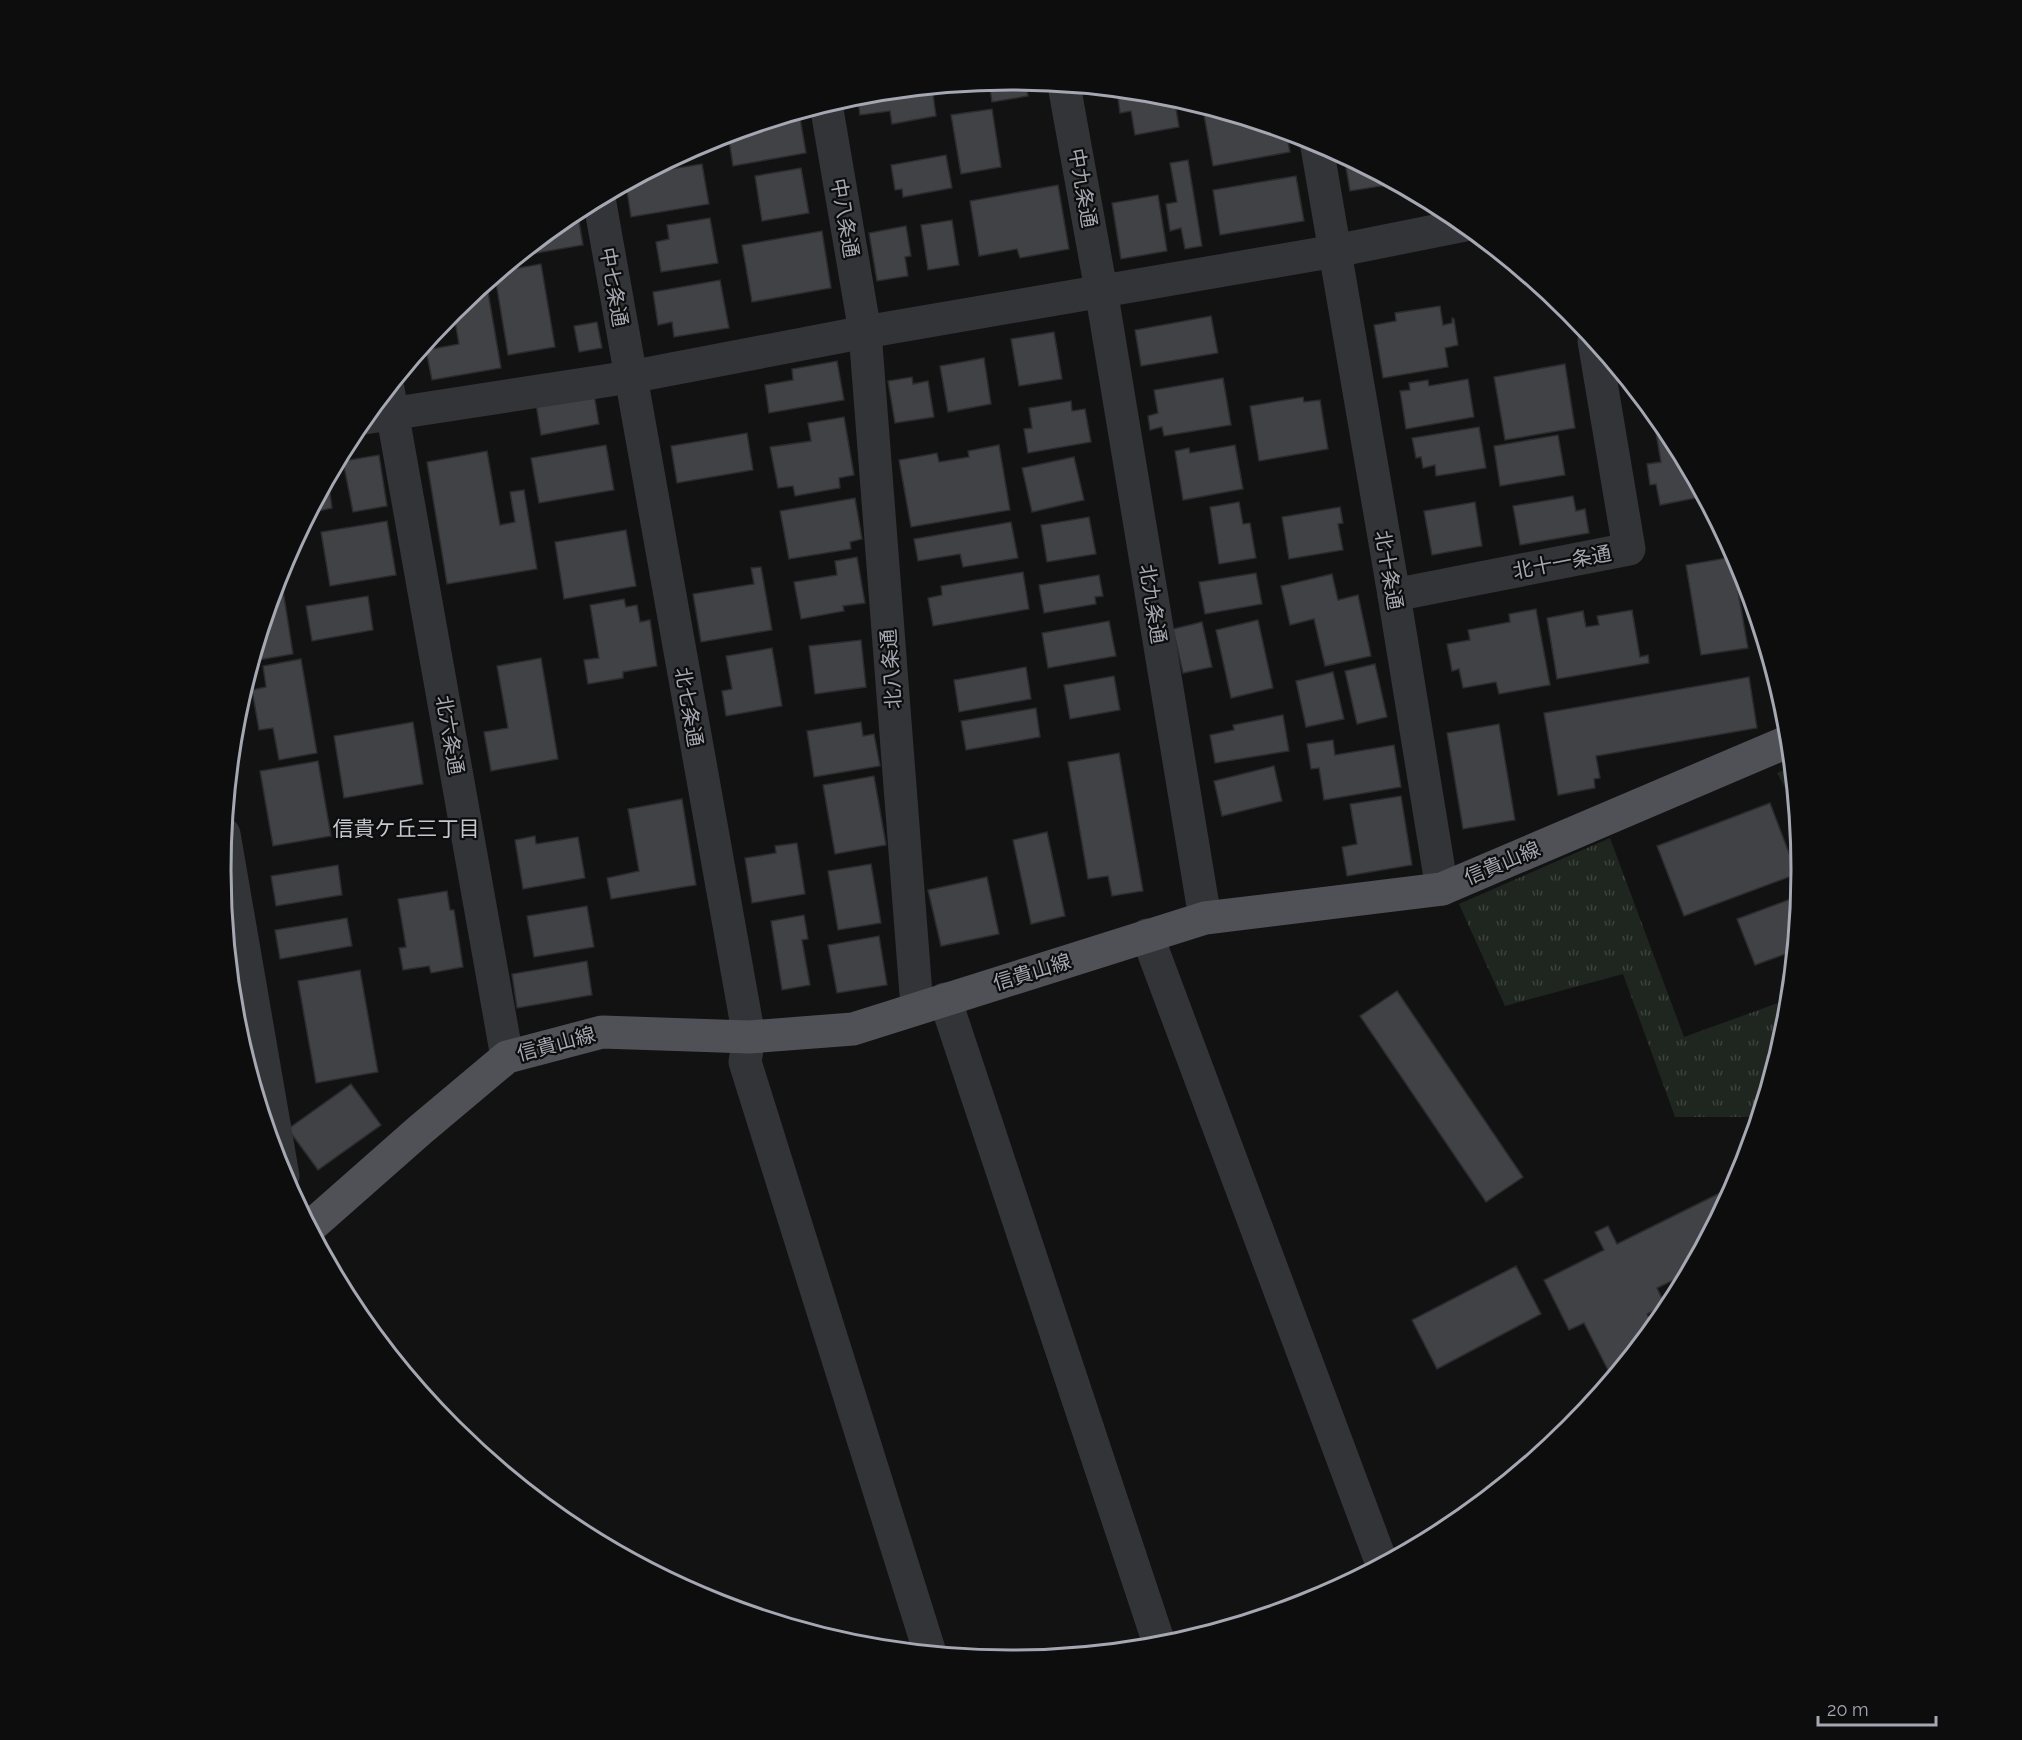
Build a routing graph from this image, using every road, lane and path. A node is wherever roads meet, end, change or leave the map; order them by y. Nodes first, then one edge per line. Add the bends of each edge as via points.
1 (1065, 92) edge
2 (827, 113) edge
3 (1318, 153) edge
4 (601, 207) edge
5 (1453, 227) edge
6 (1335, 251) junction
7 (1101, 290) junction
8 (864, 332) junction
9 (1596, 355) edge
10 (630, 377) junction
11 (384, 407) edge
12 (382, 410) edge
13 (1394, 595) junction
14 (1780, 745) edge
15 (231, 876) edge
16 (1442, 889) junction
17 (1205, 918) junction
18 (1147, 935) junction
19 (931, 1003) junction
20 (749, 1036) junction
21 (507, 1057) junction
22 (275, 1128) edge
23 (315, 1222) edge
24 (1379, 1557) edge
25 (1156, 1636) edge
26 (927, 1645) edge

1 - 7 street, 中九条通
2 - 8 street, 中八条通
3 - 6 street, 北十条通
4 - 10 street, 中七条通
5 - 6 street
6 - 7 street
6 - 13 street, 北十条通
7 - 8 street
7 - 17 street, 北九条通
8 - 10 street
8 - 19 street, 北八条通
9 - 13 street, 北十一条通 via 1629,549
10 - 11 street
10 - 20 street, 北七条通
12 - 21 street, 北六条通
13 - 16 street, 北十条通
14 - 16 main road, 信貴山線
15 - 22 street
16 - 17 main road, 信貴山線
17 - 18 main road, 信貴山線
18 - 19 main road, 信貴山線
18 - 24 street
19 - 20 main road, 信貴山線 via 853,1029
19 - 25 street, 北八条通
20 - 21 main road, 信貴山線 via 602,1032
20 - 26 street, 北七条通 via 745,1062
21 - 23 main road, 信貴山線

